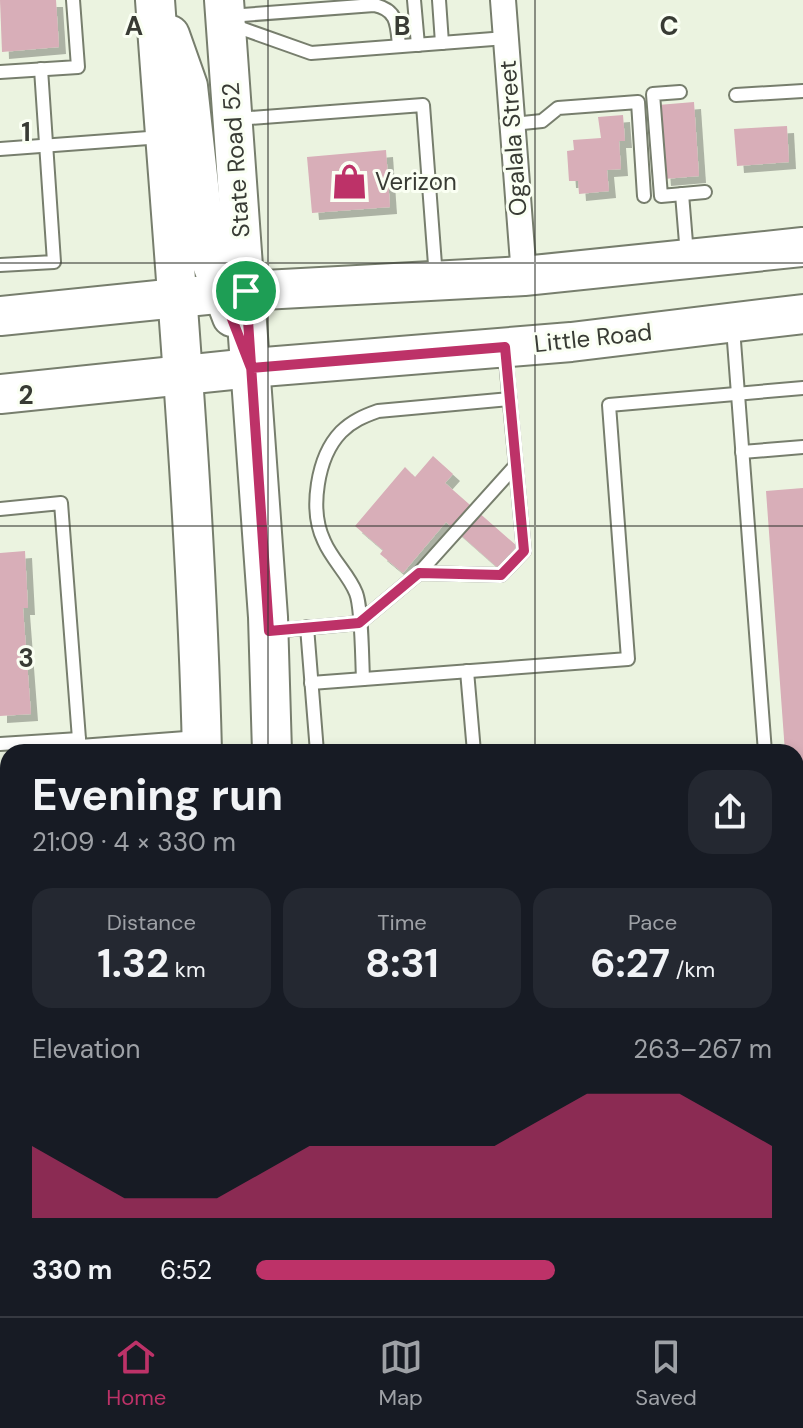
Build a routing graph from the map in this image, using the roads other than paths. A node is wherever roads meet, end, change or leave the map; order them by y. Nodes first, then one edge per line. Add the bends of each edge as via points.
1 (73, 0) edge
2 (156, 0) edge
3 (266, 0) edge
4 (414, 0) edge
5 (439, 0) edge
6 (503, 0) edge
7 (232, 13) edge
8 (506, 38) junction
9 (442, 43) junction
10 (418, 45) junction
11 (399, 46) junction
12 (41, 69) junction
13 (0, 72) edge
14 (803, 91) edge
15 (680, 92) dead end
16 (736, 95) dead end
17 (233, 120) junction
18 (513, 124) junction
19 (165, 137) junction
20 (47, 145) junction
21 (0, 149) edge
22 (705, 192) dead end
23 (682, 194) junction
24 (644, 196) dead end
25 (803, 247) edge
26 (687, 259) junction
27 (0, 265) edge
28 (524, 276) junction
29 (436, 281) junction
30 (234, 292) junction
31 (179, 297) junction
32 (803, 314) edge
33 (0, 316) edge
34 (733, 323) junction
35 (505, 347) junction
36 (251, 368) junction
37 (183, 375) junction
38 (803, 388) edge
39 (738, 393) junction
40 (0, 394) edge
41 (510, 399) junction
42 (803, 447) edge
43 (742, 452) junction
44 (516, 465) junction
45 (0, 509) edge
46 (419, 573) junction
47 (359, 623) junction
48 (307, 627) junction
49 (269, 631) junction
50 (467, 671) junction
51 (363, 679) junction
52 (311, 683) junction
53 (80, 744) edge
54 (202, 744) edge
55 (272, 744) edge
56 (316, 744) edge
57 (473, 744) edge
58 (764, 744) edge

1 - 12 lane via 78,67
2 - 19 main road
2 - 30 main road via 188,86 206,248
3 - 7 lane
4 - 10 lane
5 - 9 lane
6 - 8 street, Ogalala Street
7 - 11 lane via 311,53
7 - 11 lane via 374,5 397,20
7 - 17 main road, State Road 52
8 - 9 lane
8 - 18 street, Ogalala Street
9 - 10 lane
10 - 11 lane
12 - 13 lane
12 - 20 lane
14 - 16 lane
15 - 23 lane via 653,94 661,196
17 - 29 lane via 423,105
17 - 30 main road, State Road 52
18 - 24 lane via 542,121 558,108 638,102
18 - 28 street, Ogalala Street
19 - 20 lane
19 - 31 main road
20 - 21 lane
20 - 27 lane via 54,262
22 - 23 lane
23 - 26 lane
25 - 26 main road
26 - 28 main road
28 - 29 main road
29 - 30 main road
30 - 31 main road
30 - 36 main road, State Road 52
31 - 33 main road
31 - 37 main road
32 - 34 main road, Little Road
34 - 35 main road, Little Road
34 - 39 lane
35 - 36 main road, Little Road
35 - 41 lane
36 - 37 main road, Little Road
36 - 49 main road, State Road 52
37 - 40 main road, Little Road
37 - 54 main road
38 - 39 lane
39 - 43 lane
39 - 50 lane via 609,405 628,659
41 - 44 lane
41 - 47 lane via 378,411 340,432 326,454 316,503 323,540 357,594
42 - 43 lane
43 - 58 lane
44 - 46 lane
44 - 46 lane via 524,551 501,575
45 - 53 lane via 61,503
46 - 47 lane
47 - 48 lane
47 - 51 lane
48 - 49 lane
48 - 52 lane
49 - 55 main road, State Road 52
50 - 51 lane
50 - 57 lane
51 - 52 lane
52 - 56 lane

